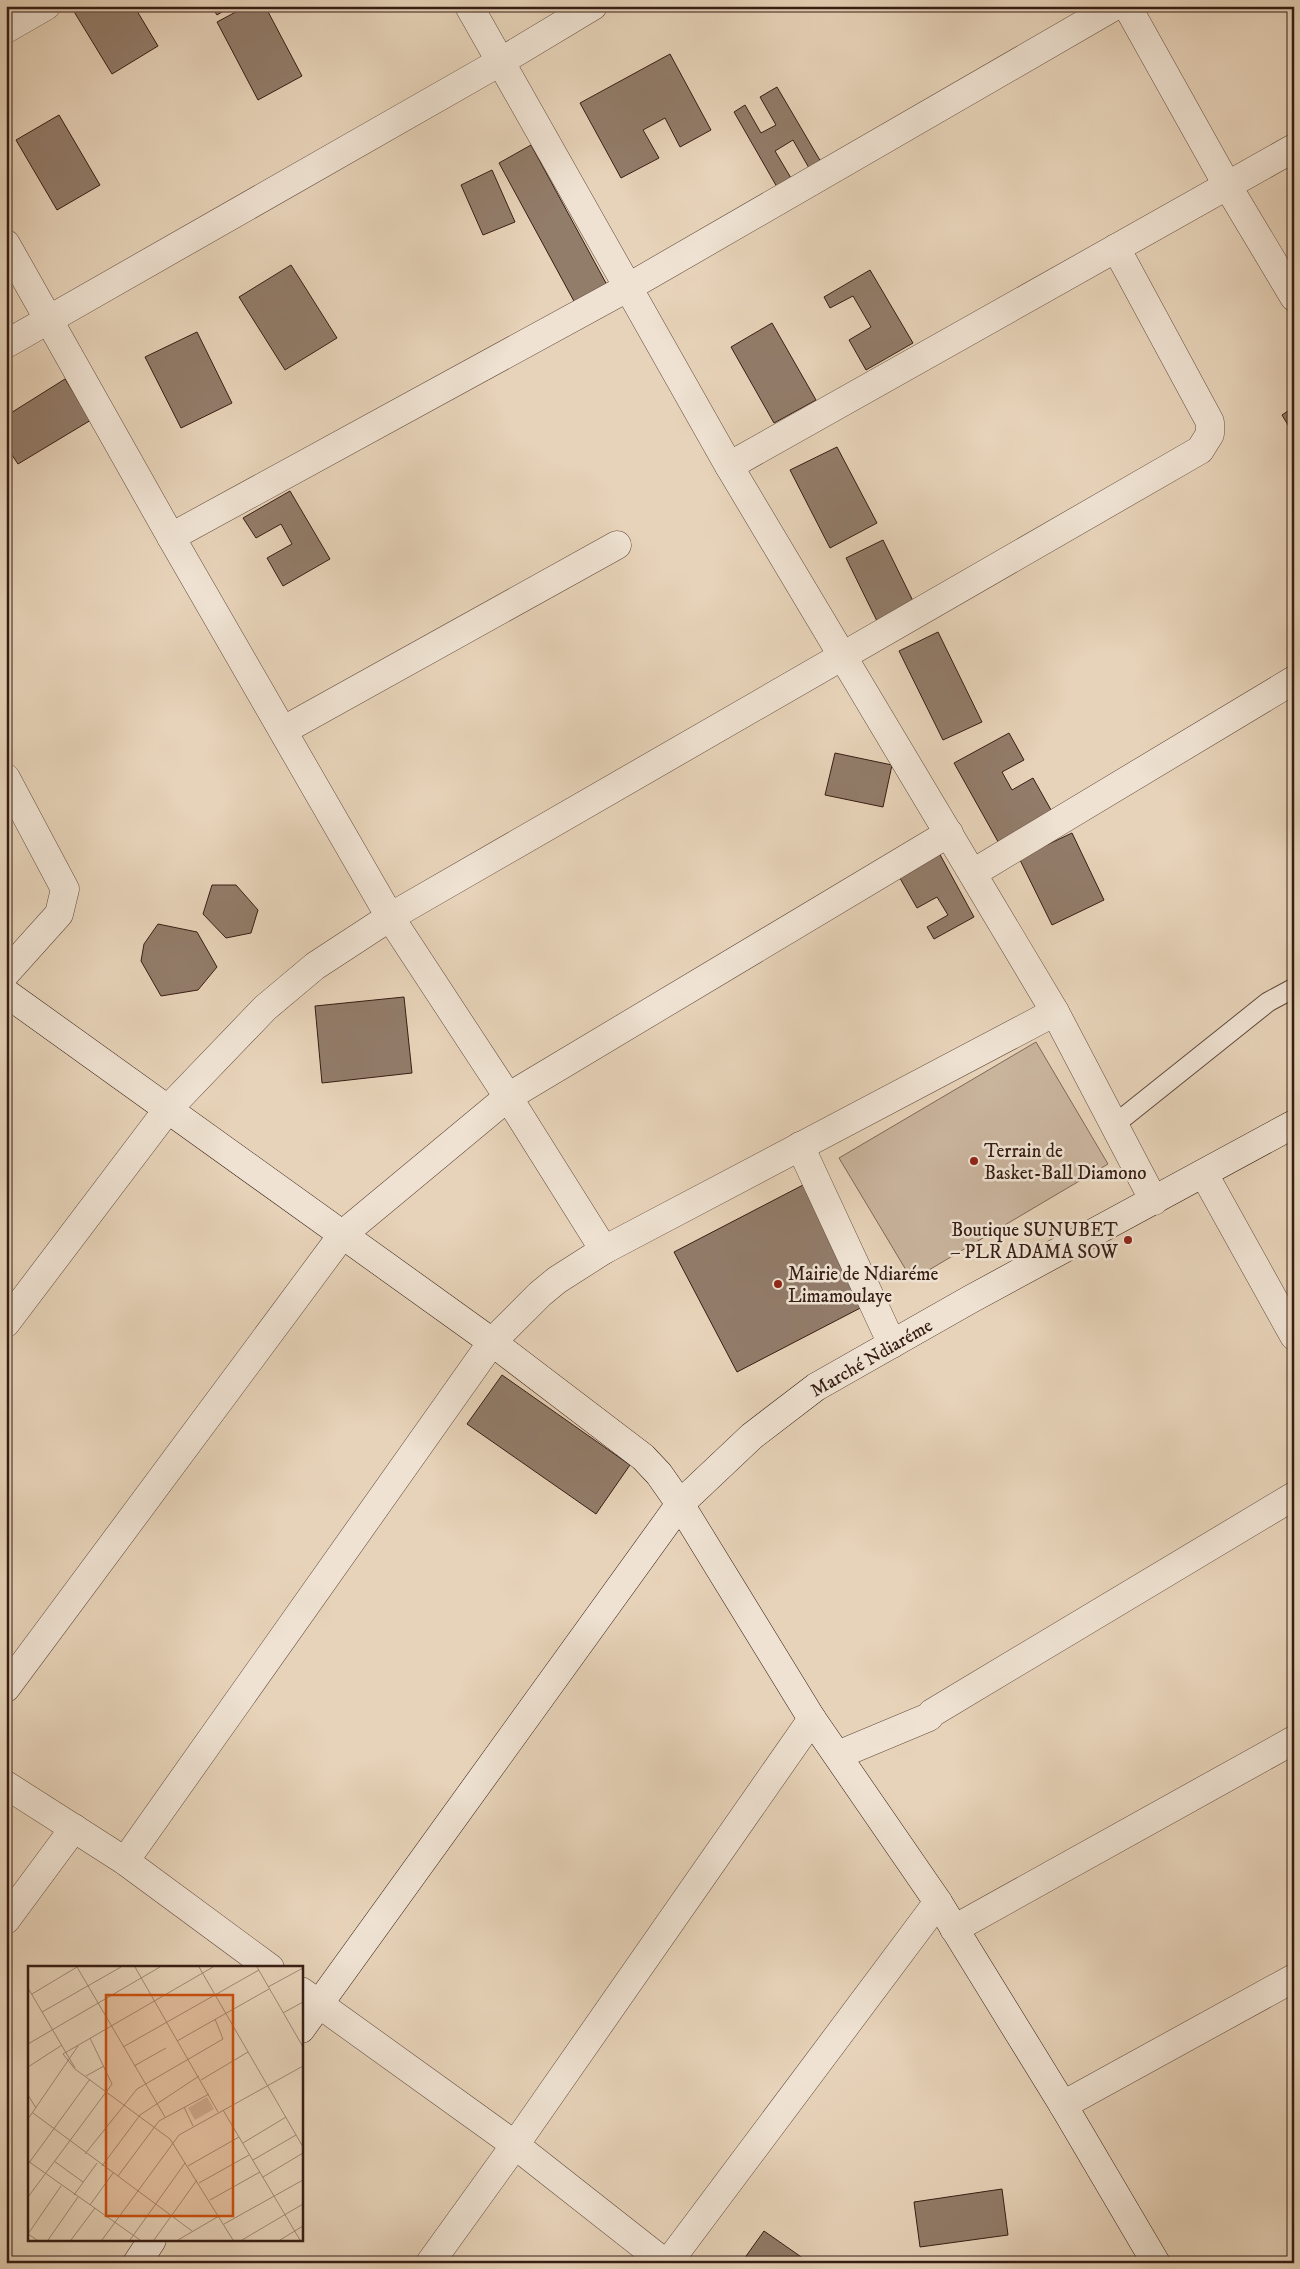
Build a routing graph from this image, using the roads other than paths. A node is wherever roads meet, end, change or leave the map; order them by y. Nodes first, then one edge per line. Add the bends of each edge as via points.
1 (46, 6) edge
2 (469, 6) edge
3 (593, 6) edge
4 (1115, 6) edge
5 (1127, 6) edge
6 (6, 29) edge
7 (500, 62) junction
8 (1294, 148) edge
9 (1227, 185) junction
10 (6, 244) edge
11 (1116, 248) junction
12 (627, 288) junction
13 (1294, 297) edge
14 (51, 320) junction
15 (6, 344) edge
16 (729, 466) junction
17 (171, 537) junction
18 (618, 545) dead end
19 (841, 657) junction
20 (1294, 680) edge
21 (284, 730) junction
22 (6, 778) edge
23 (949, 834) junction
24 (973, 873) junction
25 (390, 917) junction
26 (6, 973) edge
27 (1294, 988) edge
28 (6, 993) edge
29 (1055, 1012) junction
30 (508, 1097) junction
31 (168, 1108) junction
32 (1294, 1124) edge
33 (1114, 1125) junction
34 (800, 1146) junction
35 (1204, 1174) junction
36 (1154, 1201) junction
37 (343, 1234) junction
38 (604, 1250) junction
39 (6, 1324) edge
40 (1294, 1336) edge
41 (492, 1342) junction
42 (892, 1344) junction
43 (1294, 1496) edge
44 (680, 1504) junction
45 (6, 1688) edge
46 (812, 1719) junction
47 (1294, 1740) edge
48 (838, 1756) junction
49 (6, 1785) edge
50 (74, 1828) junction
51 (125, 1861) junction
52 (938, 1902) junction
53 (6, 1920) edge
54 (954, 1929) junction
55 (267, 1966) edge
56 (1294, 1978) edge
57 (310, 1997) edge
58 (302, 2025) edge
59 (1063, 2105) junction
60 (515, 2146) junction
61 (151, 2242) edge
62 (136, 2263) edge
63 (430, 2263) edge
64 (667, 2263) edge
65 (1156, 2263) edge

1 - 6 street
2 - 7 street
3 - 7 street
4 - 12 street
5 - 9 street
7 - 12 street
7 - 14 street
8 - 9 street
9 - 11 street
9 - 13 street
10 - 14 street
11 - 16 street
11 - 19 street via 1210,422 1212,427 1207,442 1200,450
12 - 16 street
12 - 17 street
14 - 15 street
14 - 17 street
16 - 19 street
17 - 21 street
18 - 21 street
19 - 23 street
19 - 25 street
20 - 24 street
21 - 25 street
22 - 26 street via 65,889 59,914
23 - 24 street
23 - 30 street
24 - 29 street
25 - 30 street
25 - 31 street via 315,966 265,1008
27 - 33 lane via 1268,1002
28 - 31 street
29 - 33 street
29 - 34 street
30 - 37 street
30 - 38 street
31 - 37 street
31 - 39 street
32 - 35 street, Marché Ndiaréme
33 - 36 street
34 - 38 street
34 - 42 street
35 - 36 street, Marché Ndiaréme
35 - 40 street
36 - 42 street, Marché Ndiaréme
37 - 41 street
37 - 45 street
38 - 41 street via 557,1280
41 - 44 street via 643,1457
41 - 51 street
42 - 44 street, Marché Ndiaréme via 809,1392 752,1436
43 - 48 street via 930,1717
44 - 46 street
44 - 57 street, Marché Ndiaréme
46 - 48 street
46 - 60 street
47 - 54 street
48 - 52 street
49 - 50 street
50 - 51 street
50 - 53 street
51 - 55 street
52 - 54 street
52 - 64 street
54 - 59 street
56 - 59 street
57 - 58 street, Marché Ndiaréme
57 - 60 street
59 - 65 street
60 - 63 street
60 - 64 street
61 - 62 street

